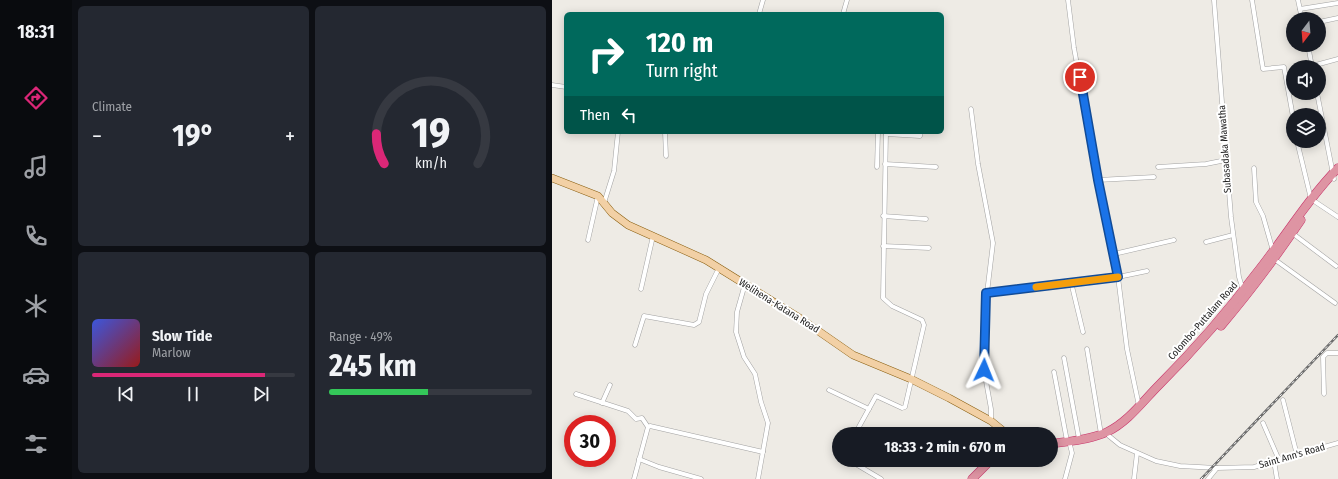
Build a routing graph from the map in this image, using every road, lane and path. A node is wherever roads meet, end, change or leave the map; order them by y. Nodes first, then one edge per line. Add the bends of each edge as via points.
1 (763, 0) edge
2 (847, 0) edge
3 (1068, 0) edge
4 (1214, 0) edge
5 (1252, 0) edge
6 (1298, 0) edge
7 (1338, 2) edge
8 (1300, 9) junction
9 (760, 12) edge
10 (843, 12) edge
11 (1301, 12) edge
12 (1338, 18) edge
13 (1326, 21) edge
14 (1338, 59) edge
15 (1326, 63) edge
16 (552, 85) edge
17 (564, 87) edge
18 (1319, 100) edge
19 (1291, 108) edge
20 (971, 109) dead end
21 (618, 134) edge
22 (665, 134) edge
23 (878, 134) edge
24 (886, 134) edge
25 (897, 134) edge
26 (920, 134) edge
27 (1300, 148) edge
28 (666, 156) dead end
29 (1226, 160) junction
30 (885, 164) junction
31 (877, 167) dead end
32 (936, 167) dead end
33 (1158, 167) dead end
34 (1254, 168) dead end
35 (1336, 174) edge
36 (1154, 176) dead end
37 (552, 178) edge
38 (1098, 180) junction
39 (598, 196) junction
40 (1312, 200) junction
41 (604, 203) junction
42 (884, 216) junction
43 (1338, 217) edge
44 (926, 219) dead end
45 (1292, 233) junction
46 (1233, 235) junction
47 (653, 236) junction
48 (588, 240) dead end
49 (1174, 240) dead end
50 (1206, 242) dead end
51 (883, 246) junction
52 (929, 248) dead end
53 (1114, 254) junction
54 (1274, 256) junction
55 (1336, 266) dead end
56 (719, 268) junction
57 (1147, 270) dead end
58 (1118, 277) junction
59 (1071, 282) junction
60 (745, 284) junction
61 (641, 289) dead end
62 (1245, 292) junction
63 (986, 293) junction
64 (1335, 303) dead end
65 (1083, 332) dead end
66 (635, 345) dead end
67 (1087, 349) dead end
68 (1338, 353) edge
69 (1064, 358) dead end
70 (1054, 372) dead end
71 (911, 379) junction
72 (610, 385) dead end
73 (829, 390) dead end
74 (576, 394) dead end
75 (1324, 394) dead end
76 (1283, 400) dead end
77 (602, 402) junction
78 (1139, 406) junction
79 (869, 409) junction
80 (991, 422) junction
81 (1263, 423) dead end
82 (648, 427) junction
83 (859, 427) edge
84 (998, 427) edge
85 (1105, 434) junction
86 (1078, 439) junction
87 (1069, 443) junction
88 (1338, 443) edge
89 (1058, 444) edge
90 (1058, 446) edge
91 (763, 452) junction
92 (1137, 453) junction
93 (1297, 455) junction
94 (639, 459) junction
95 (1277, 461) junction
96 (861, 467) edge
97 (978, 467) edge
98 (984, 467) edge
99 (1217, 468) junction
100 (634, 479) edge
101 (701, 479) edge
102 (758, 479) edge
103 (881, 479) edge
104 (967, 479) edge
105 (972, 479) edge
106 (1065, 479) edge
107 (1134, 479) edge
108 (1208, 479) edge
109 (1277, 479) edge

1 - 9 street
2 - 10 street
3 - 38 street
4 - 29 street, Subasadaka Mawatha
5 - 19 street via 1263,68 1284,67
6 - 8 street
7 - 8 street
8 - 11 street
12 - 13 street
14 - 15 street
16 - 17 street
18 - 35 street
20 - 63 street via 978,164 993,243
21 - 41 street via 614,171
22 - 28 street
23 - 31 street
24 - 30 street
25 - 26 street
27 - 40 street
29 - 33 street
29 - 46 street, Subasadaka Mawatha
30 - 32 street
30 - 42 street
34 - 54 street via 1256,202 1263,216
35 - 40 highway, Colombo-Puttalam Road
36 - 38 street
37 - 39 main road, Welihena-Katana Road
38 - 53 street
39 - 41 main road, Welihena-Katana Road
39 - 48 street
40 - 43 street
40 - 45 highway, Colombo-Puttalam Road
40 - 54 highway, Colombo-Puttalam Road
41 - 47 main road, Welihena-Katana Road via 628,226
42 - 44 street
42 - 51 street
45 - 54 highway, Colombo-Puttalam Road
45 - 55 street
46 - 50 street
46 - 62 street, Subasadaka Mawatha
47 - 56 main road, Welihena-Katana Road
47 - 61 street
49 - 53 street
51 - 52 street
51 - 71 street via 883,298 892,306 922,320 924,325
53 - 58 street
54 - 62 highway, Colombo-Puttalam Road
54 - 64 street
56 - 60 main road, Welihena-Katana Road
56 - 66 street via 706,294 699,322 694,325 644,316
57 - 58 street
58 - 59 street
58 - 78 street via 1127,349
59 - 63 street
59 - 65 street
60 - 71 main road, Welihena-Katana Road via 853,355
60 - 91 street via 737,312 736,332 744,357 755,374 768,423
62 - 78 highway, Colombo-Puttalam Road
62 - 85 highway, Colombo-Puttalam Road via 1196,354 1144,409 1118,431
63 - 80 street via 984,370
67 - 85 street
68 - 75 street via 1329,353 1322,357
69 - 86 street
70 - 87 street
71 - 79 street via 905,408 876,396
71 - 80 main road, Welihena-Katana Road
72 - 77 street
73 - 79 street
74 - 77 street
76 - 93 street
77 - 82 street via 628,411 636,418 642,418
78 - 85 highway, Colombo-Puttalam Road
79 - 83 street
80 - 84 main road, Welihena-Katana Road
81 - 95 street
82 - 91 street
82 - 94 street
85 - 86 highway, Colombo-Puttalam Road
85 - 87 highway, Colombo-Puttalam Road via 1097,440
85 - 92 street, Saint Ann's Road
86 - 87 highway, Colombo-Puttalam Road
87 - 89 highway, Colombo-Puttalam Road
87 - 90 highway, Colombo-Puttalam Road
87 - 106 street via 1072,453
88 - 93 street, Saint Ann's Road
91 - 102 street
92 - 99 street, Saint Ann's Road via 1156,461
92 - 107 street
93 - 95 street, Saint Ann's Road
94 - 100 street
94 - 101 street
95 - 99 street, Saint Ann's Road via 1254,467
95 - 109 street
96 - 103 street
97 - 104 highway
98 - 105 highway
99 - 108 street

